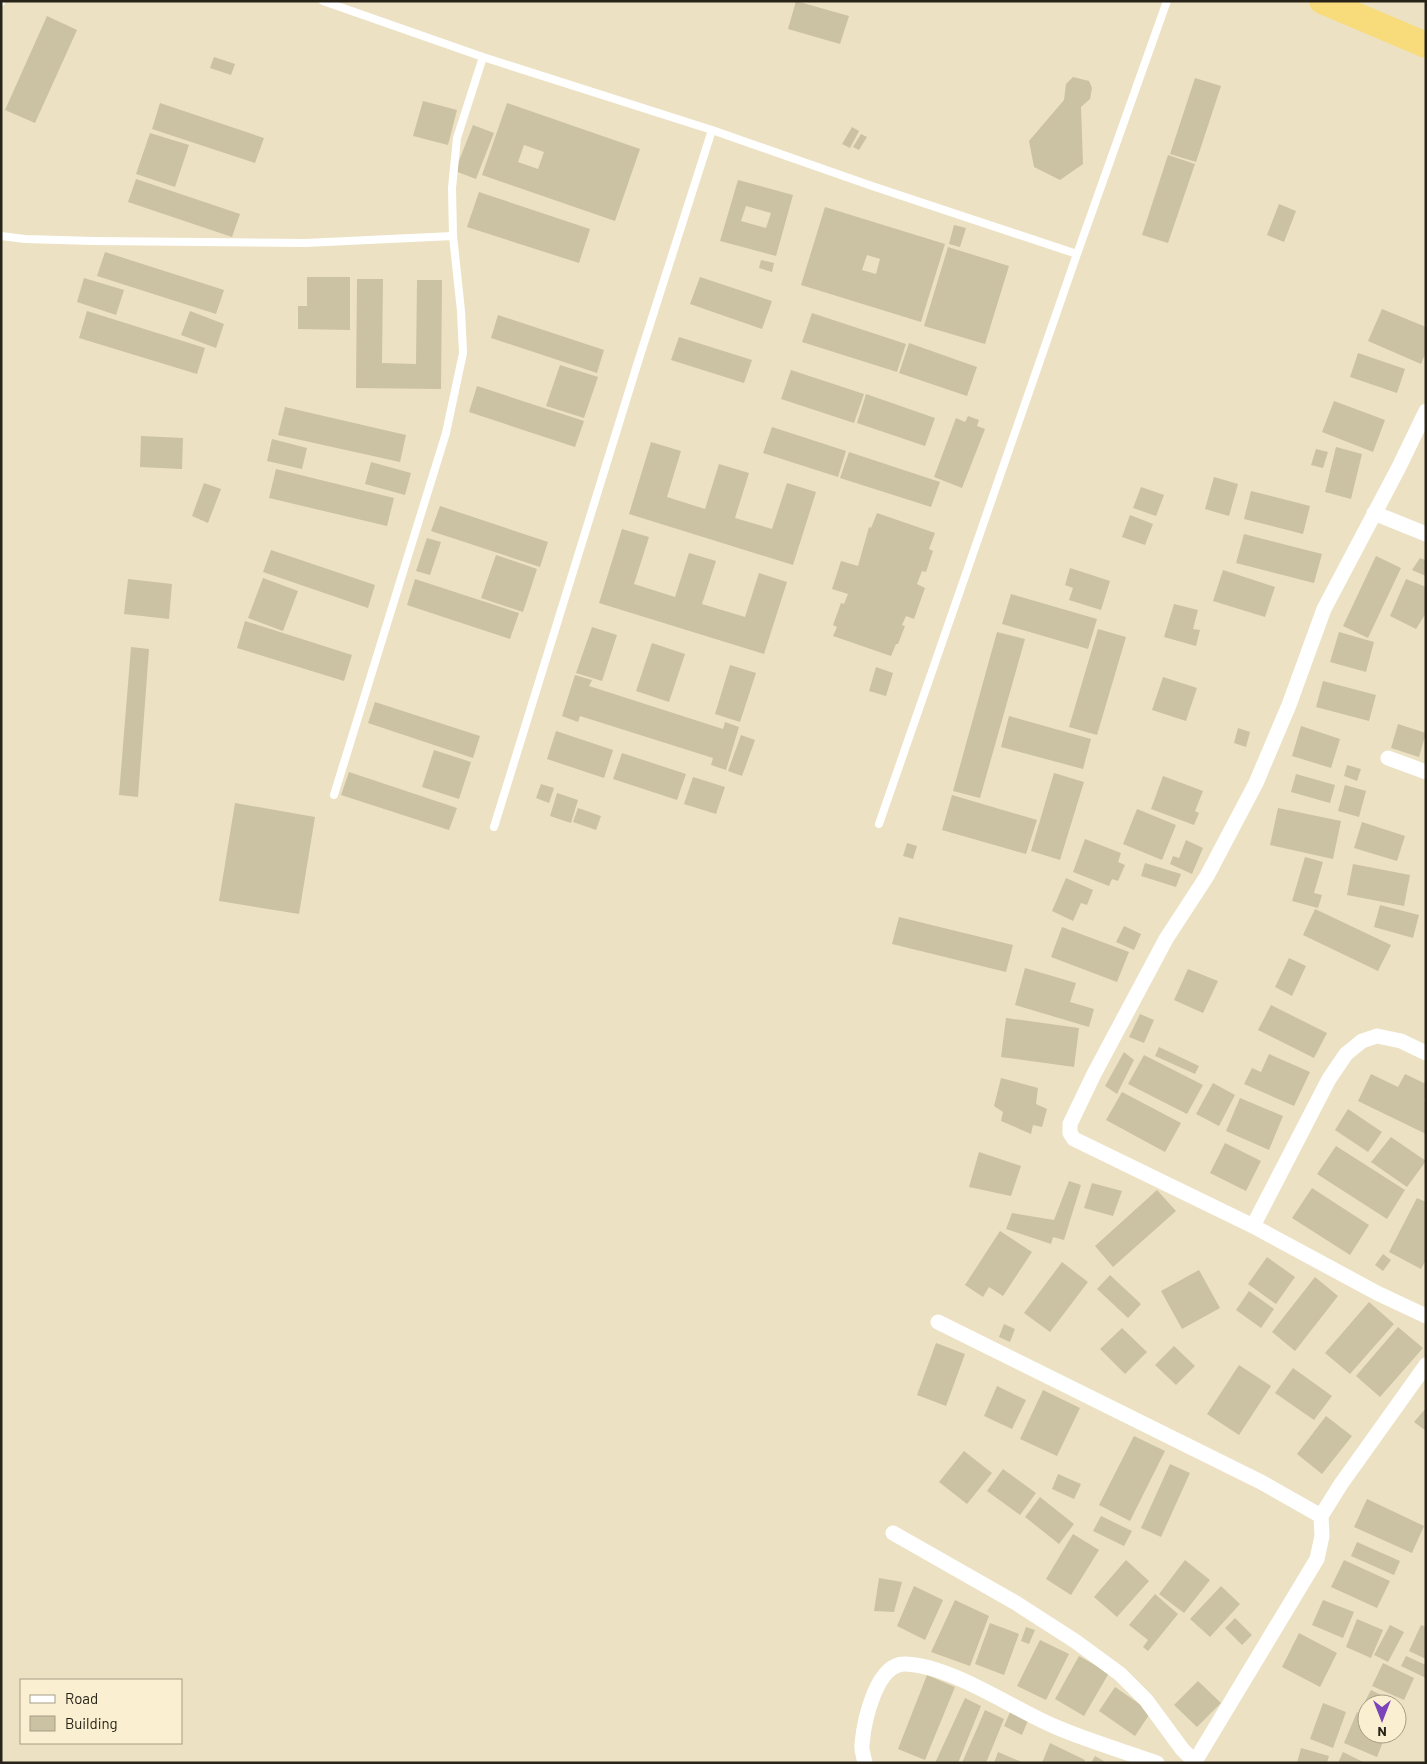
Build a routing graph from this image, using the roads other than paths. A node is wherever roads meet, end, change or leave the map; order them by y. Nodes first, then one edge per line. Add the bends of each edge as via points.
1 (323, 1) edge
2 (1167, 1) edge
3 (1322, 1) edge
4 (1426, 45) edge
5 (483, 58) junction
6 (712, 130) junction
7 (1, 236) edge
8 (453, 236) junction
9 (1077, 254) junction
10 (1426, 411) edge
11 (1374, 513) junction
12 (1426, 534) edge
13 (1388, 758) dead end
14 (1426, 772) edge
15 (334, 794) dead end
16 (880, 824) dead end
17 (494, 827) dead end
18 (1426, 1053) edge
19 (1253, 1226) junction
20 (1426, 1316) edge
21 (938, 1322) dead end
22 (1426, 1366) edge
23 (1321, 1516) junction
24 (893, 1533) dead end
25 (1194, 1762) edge
26 (865, 1763) edge
27 (1157, 1763) edge

1 - 5 lane
2 - 9 lane
3 - 4 highway
5 - 6 lane
5 - 8 lane via 457,138 452,188
6 - 9 lane
6 - 17 lane
7 - 8 lane via 94,241 305,243
8 - 15 lane via 463,353 446,433
9 - 16 lane
10 - 11 street
11 - 12 street
11 - 19 street via 1324,609 1256,783 1207,876 1166,939 1070,1124 1074,1139
13 - 14 street
18 - 19 street via 1401,1041 1377,1036 1362,1041 1346,1054 1329,1079
19 - 20 street
21 - 23 street via 1261,1482
22 - 23 street
23 - 25 street via 1322,1536 1317,1559
24 - 25 street via 1016,1603 1120,1674 1146,1700
26 - 27 street via 862,1746 868,1711 878,1683 890,1669 904,1663 930,1668 958,1679 1056,1727

